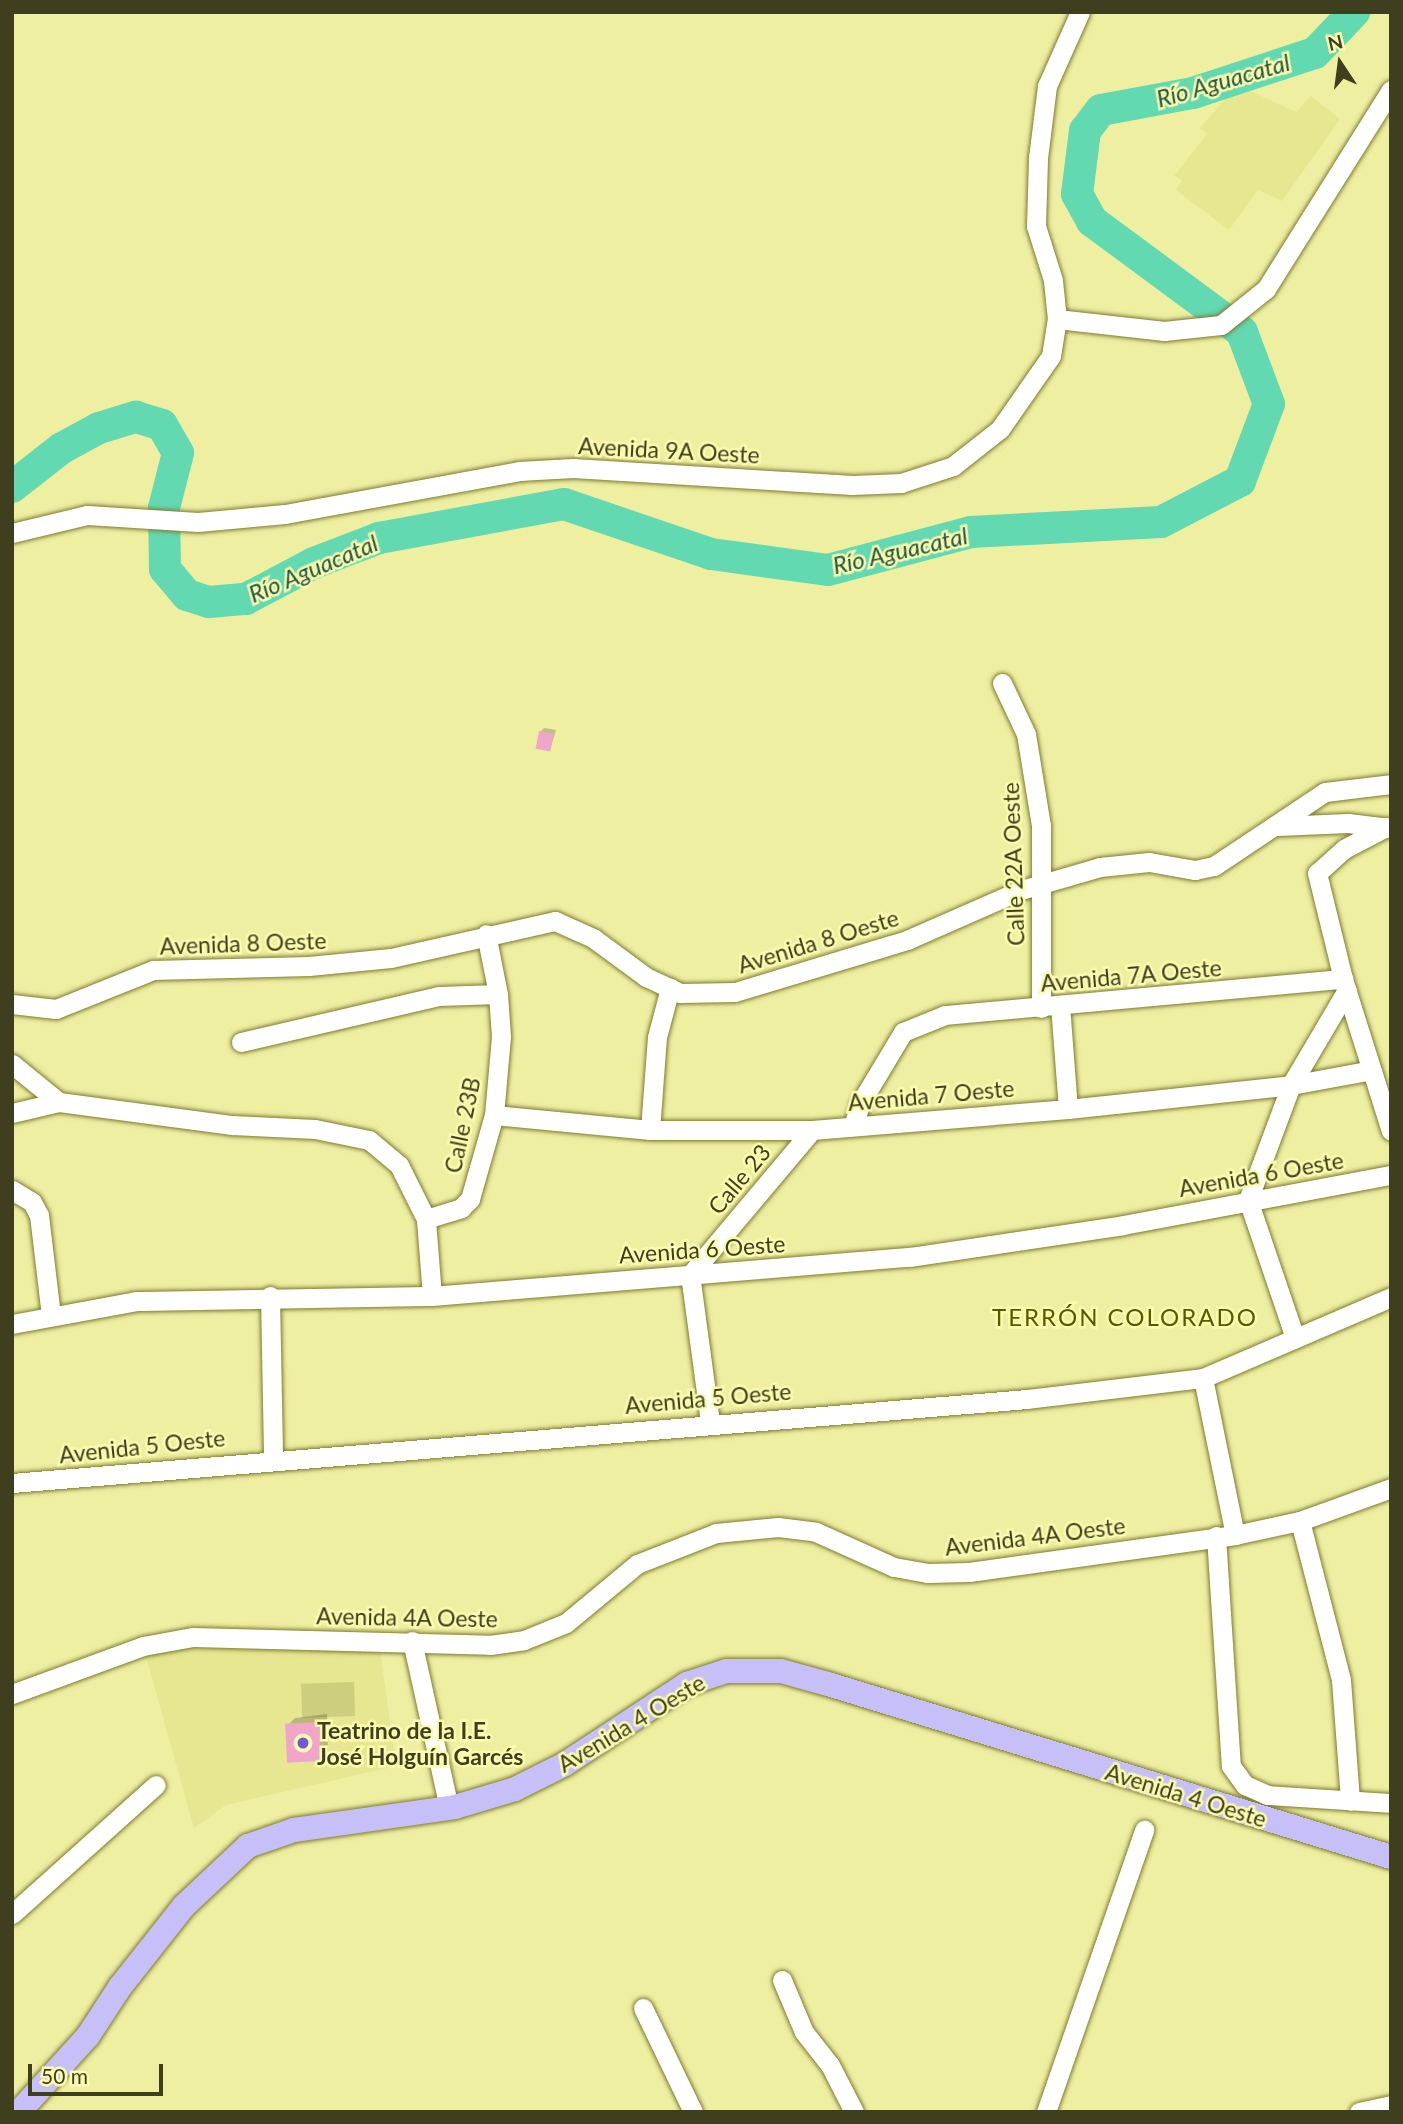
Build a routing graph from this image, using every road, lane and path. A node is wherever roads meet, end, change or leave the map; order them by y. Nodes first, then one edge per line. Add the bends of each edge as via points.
1 (1080, 12) edge
2 (1391, 90) edge
3 (1057, 319) junction
4 (12, 533) edge
5 (1002, 683) dead end
6 (1391, 784) edge
7 (1273, 826) junction
8 (1388, 828) edge
9 (1043, 882) junction
10 (486, 934) junction
11 (1345, 984) junction
12 (670, 988) junction
13 (498, 994) junction
14 (12, 1004) edge
15 (1050, 1006) junction
16 (241, 1042) dead end
17 (12, 1064) edge
18 (1371, 1070) junction
19 (1291, 1085) junction
20 (60, 1102) junction
21 (1068, 1109) junction
22 (12, 1113) edge
23 (494, 1115) junction
24 (853, 1126) junction
25 (650, 1130) junction
26 (812, 1130) junction
27 (1391, 1131) edge
28 (1391, 1175) edge
29 (12, 1190) edge
30 (1248, 1200) junction
31 (426, 1219) junction
32 (690, 1275) junction
33 (270, 1296) junction
34 (432, 1296) junction
35 (1391, 1297) edge
36 (51, 1315) junction
37 (12, 1324) edge
38 (1296, 1338) junction
39 (1203, 1378) junction
40 (710, 1422) junction
41 (273, 1458) junction
42 (12, 1483) edge
43 (1391, 1488) edge
44 (1300, 1521) junction
45 (1225, 1536) junction
46 (412, 1641) junction
47 (12, 1694) edge
48 (156, 1785) dead end
49 (1350, 1801) junction
50 (1391, 1803) edge
51 (449, 1808) junction
52 (1144, 1830) dead end
53 (1391, 1857) edge
54 (12, 1914) edge
55 (782, 1980) dead end
56 (643, 2008) dead end
57 (1391, 2105) edge
58 (19, 2112) edge
59 (693, 2112) edge
60 (854, 2112) edge
61 (1046, 2112) edge
62 (1359, 2112) edge

1 - 3 street, Avenida 9A Oeste via 1047,86 1038,158 1036,226 1053,280
2 - 3 street via 1266,289 1222,325 1164,331
3 - 4 street, Avenida 9A Oeste via 1051,356 1000,429 953,466 901,482 852,485 573,468 519,471 285,514 198,522 87,515
5 - 9 street, Calle 22A Oeste via 1026,734 1033,764
6 - 7 street via 1325,792
7 - 8 street, Avenida 8 Oeste via 1312,822
7 - 9 street, Avenida 8 Oeste via 1214,866 1195,870 1149,862
8 - 11 street via 1344,849 1317,873
9 - 12 street, Avenida 8 Oeste via 907,940 783,980 735,992 681,993
9 - 15 street, Calle 22A Oeste
10 - 12 street, Avenida 8 Oeste via 555,921 593,938 646,977
10 - 13 street, Calle 23B
10 - 14 street, Avenida 8 Oeste via 391,958 309,966 153,970 56,1009
11 - 15 street, Avenida 7A Oeste
11 - 18 street
11 - 19 street
12 - 25 street via 657,1037
13 - 16 street via 439,996
13 - 23 street, Calle 23B via 501,1037
15 - 21 street, Calle 22A Oeste
15 - 24 street, Avenida 7A Oeste via 944,1015 903,1032 861,1102
17 - 20 street
18 - 19 street, Avenida 7 Oeste
18 - 27 street
19 - 21 street, Avenida 7 Oeste
19 - 30 street
20 - 22 street
20 - 31 street via 232,1125 315,1129 369,1140 399,1165
21 - 24 street, Avenida 7 Oeste
23 - 25 street, Avenida 7 Oeste
23 - 31 street, Calle 23B via 470,1199 461,1208
24 - 26 street, Avenida 7 Oeste
25 - 26 street, Avenida 7 Oeste
26 - 32 street, Calle 23
28 - 30 street, Avenida 6 Oeste
29 - 36 street via 32,1202 39,1215
30 - 32 street, Avenida 6 Oeste via 1000,1246
30 - 38 street
31 - 34 street
32 - 34 street, Avenida 6 Oeste
32 - 40 street
33 - 34 street, Avenida 6 Oeste
33 - 36 street, Avenida 6 Oeste via 136,1301
33 - 41 street
35 - 38 street, Avenida 5 Oeste
36 - 37 street, Avenida 6 Oeste
38 - 39 street, Avenida 5 Oeste
39 - 40 street, Avenida 5 Oeste via 1027,1399
39 - 45 street
40 - 41 street, Avenida 5 Oeste
41 - 42 street, Avenida 5 Oeste
43 - 44 street, Avenida 4A Oeste
44 - 45 street, Avenida 4A Oeste
44 - 49 street via 1341,1681
45 - 46 street, Avenida 4A Oeste via 969,1572 928,1573 894,1567 816,1532 778,1527 716,1533 637,1564 566,1623 524,1640 490,1645
45 - 49 street via 1231,1766 1245,1785 1268,1795
46 - 47 street, Avenida 4A Oeste via 193,1637 144,1646
46 - 51 street
48 - 54 street
49 - 50 street
51 - 53 main road, Avenida 4 Oeste via 536,1780 687,1684 726,1671 752,1669 828,1684
51 - 58 main road, Avenida 4 Oeste via 294,1830 241,1851 184,1906 88,2036
52 - 61 street
55 - 60 street via 804,2032 830,2065
56 - 59 street
57 - 62 street

